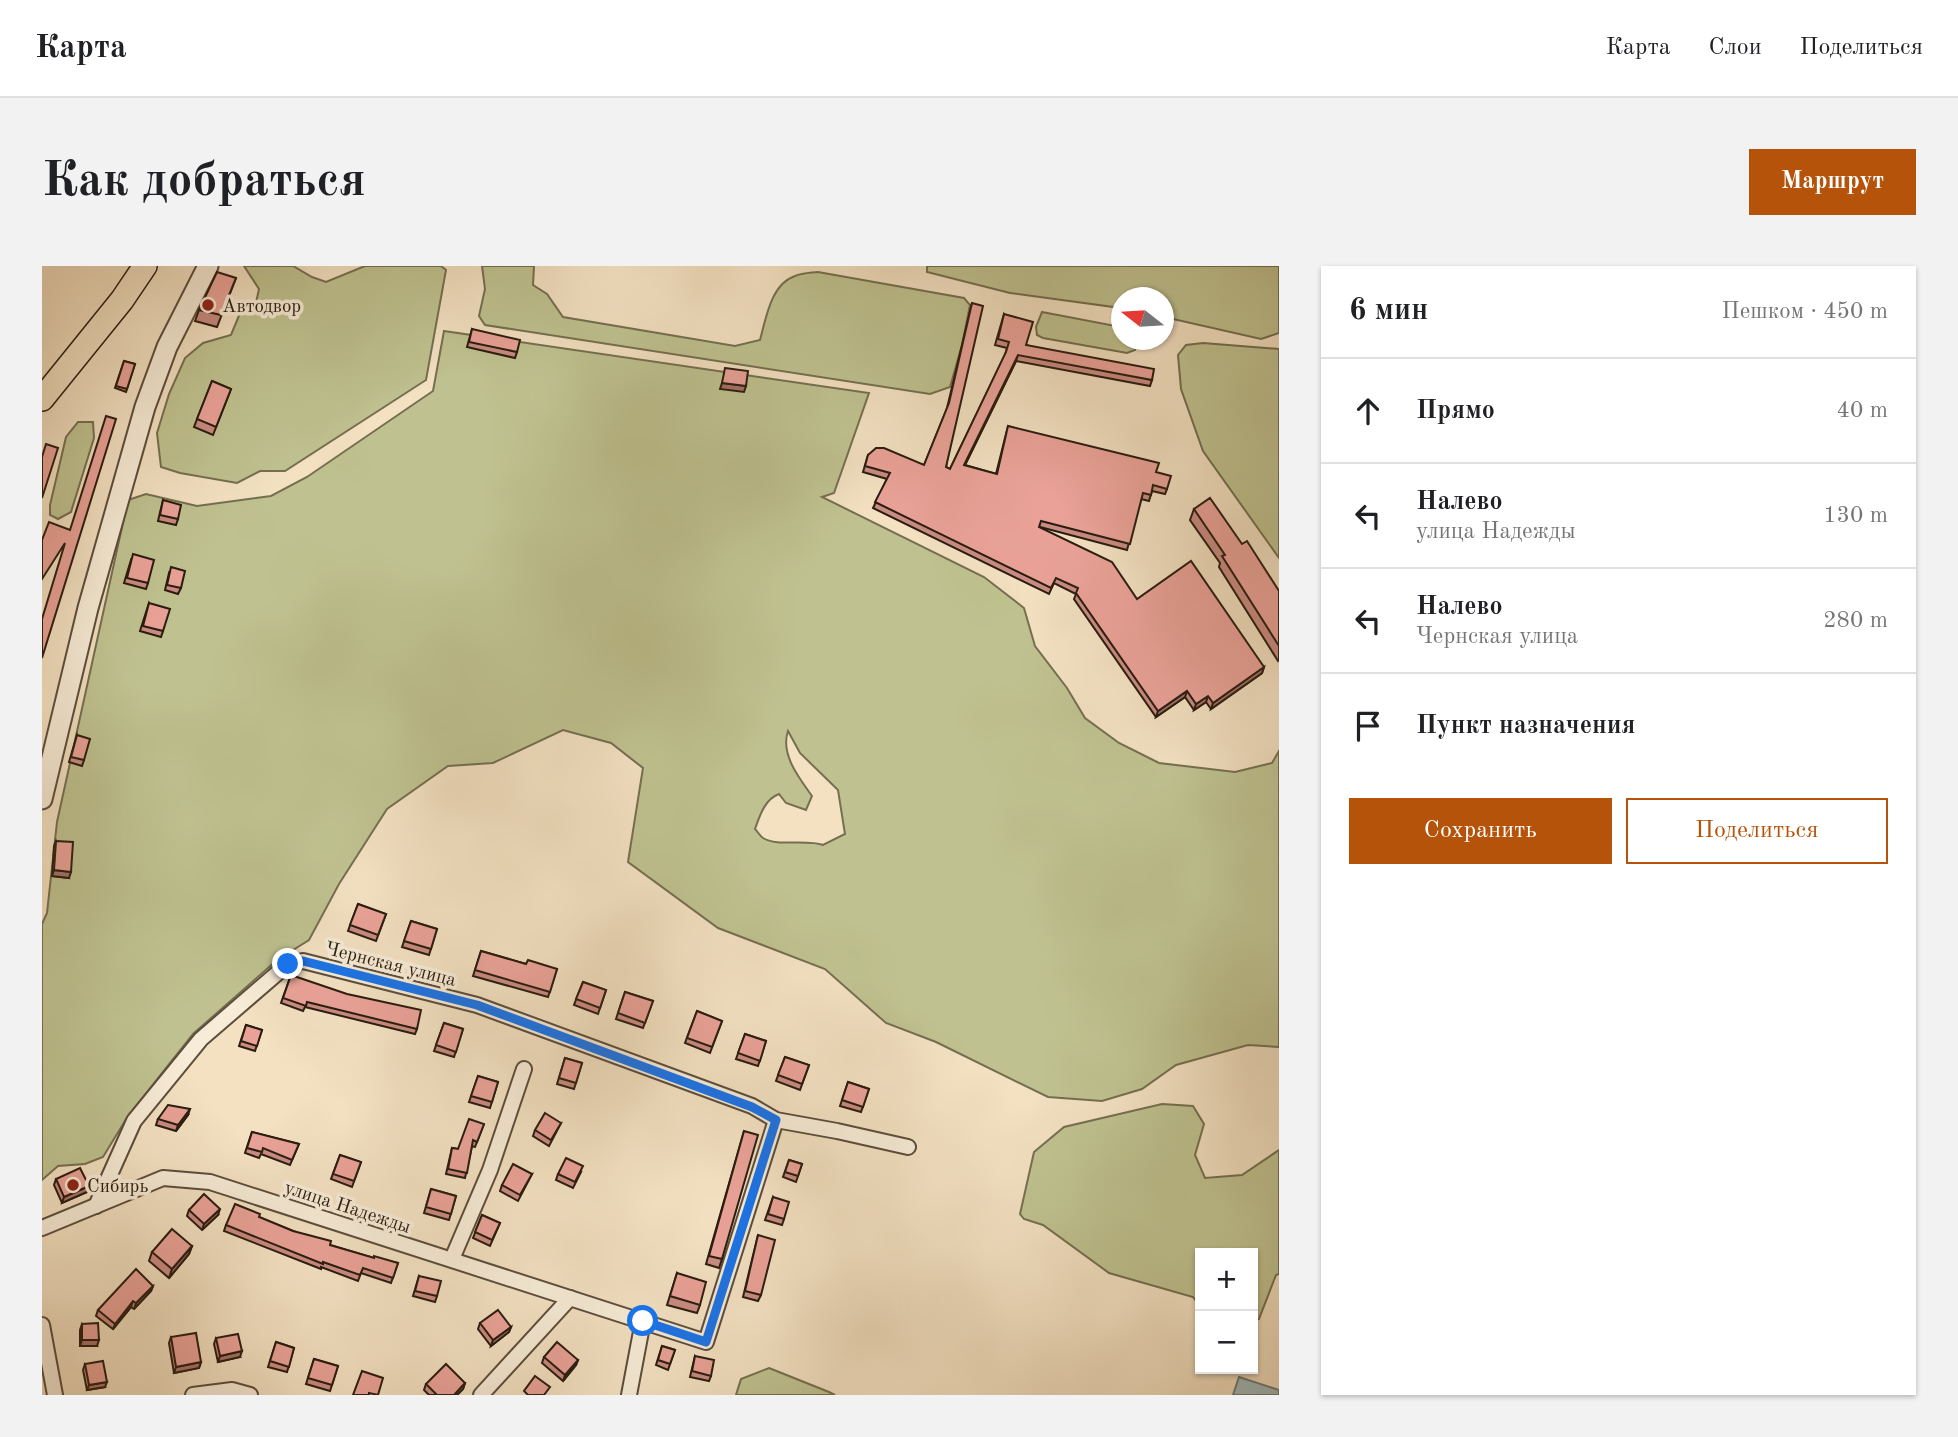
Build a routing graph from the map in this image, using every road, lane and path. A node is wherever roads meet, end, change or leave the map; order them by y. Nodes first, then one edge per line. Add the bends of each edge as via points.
1 (145, 266) edge
2 (208, 266) edge
3 (42, 399) edge
4 (42, 799) edge
5 (524, 1069) dead end
6 (776, 1120) junction
7 (908, 1147) dead end
8 (96, 1206) junction
9 (42, 1227) edge
10 (452, 1259) junction
11 (570, 1298) junction
12 (643, 1321) junction
13 (42, 1325) edge
14 (55, 1395) edge
15 (193, 1395) edge
16 (250, 1395) edge
17 (481, 1395) edge
18 (629, 1395) edge

1 - 3 main road
2 - 4 street via 167,347 145,407 88,608
5 - 10 street via 490,1170
6 - 7 street, Чернская улица
6 - 8 street, Чернская улица via 752,1107 477,1005 303,961 288,964 201,1039 134,1121
6 - 12 street, улица Надежды via 706,1342
8 - 9 street, улица Надежды
8 - 10 street, улица Надежды via 163,1178 210,1182
10 - 11 street, улица Надежды
11 - 12 street, улица Надежды
11 - 17 street
12 - 18 street
13 - 14 street
15 - 16 street via 232,1390

